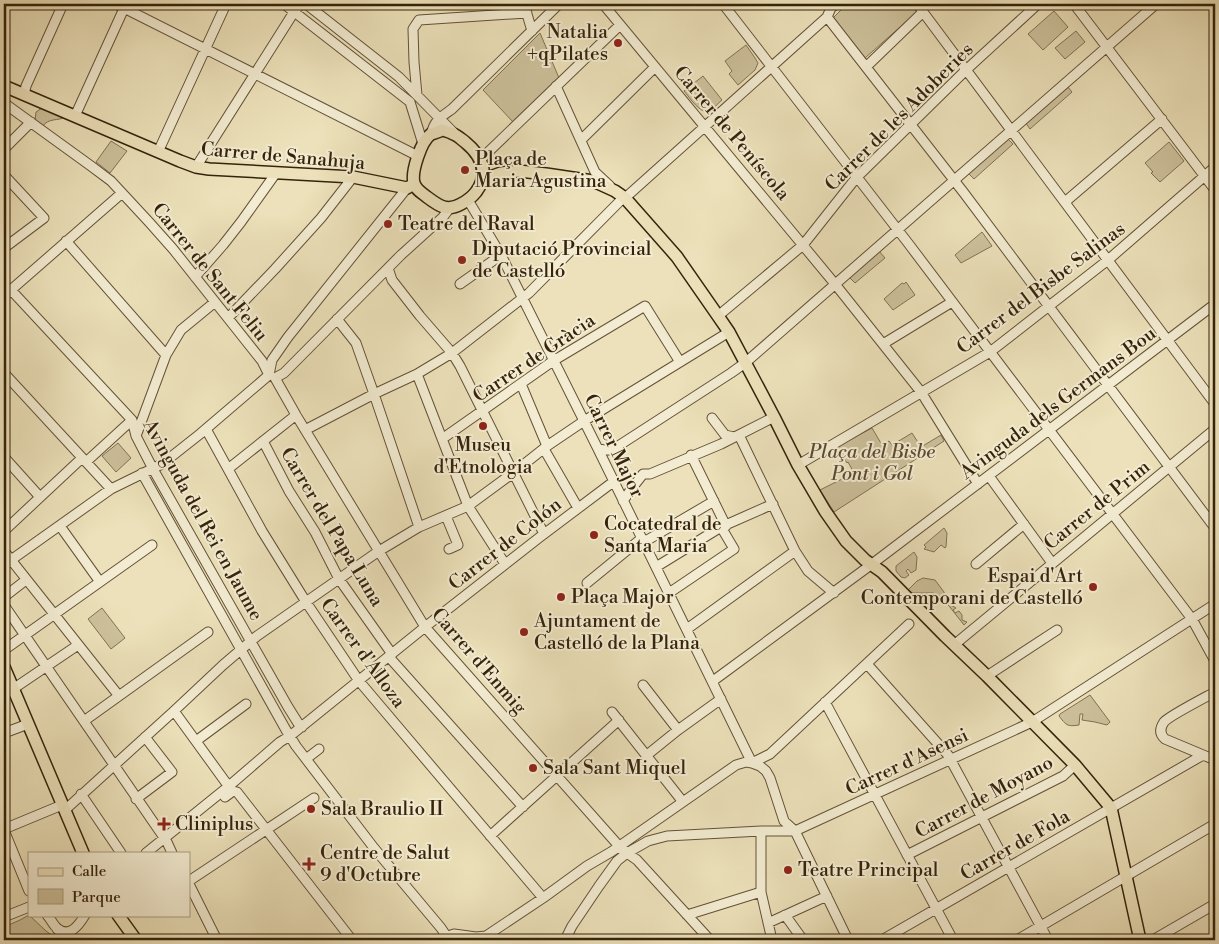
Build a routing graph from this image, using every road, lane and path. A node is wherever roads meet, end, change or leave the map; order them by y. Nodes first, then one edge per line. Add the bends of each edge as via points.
1 (6, 4) edge
2 (63, 4) edge
3 (226, 4) edge
4 (284, 4) edge
5 (301, 4) edge
6 (306, 4) edge
7 (559, 4) edge
8 (603, 4) edge
9 (723, 4) edge
10 (836, 4) edge
11 (918, 4) edge
12 (1038, 4) edge
13 (1074, 4) edge
14 (1156, 4) edge
15 (122, 5) edge
16 (526, 8) edge
17 (4, 9) edge
18 (294, 12) junction
19 (923, 12) junction
20 (827, 17) junction
21 (620, 25) junction
22 (532, 31) junction
23 (1107, 47) junction
24 (206, 49) junction
25 (656, 67) junction
26 (772, 67) junction
27 (866, 67) junction
28 (966, 70) junction
29 (255, 74) junction
30 (4, 86) edge
31 (556, 86) junction
32 (24, 95) junction
33 (417, 95) junction
34 (4, 103) edge
35 (75, 116) junction
36 (439, 118) junction
37 (1162, 119) junction
38 (31, 122) junction
39 (911, 125) junction
40 (705, 127) junction
41 (1011, 130) junction
42 (455, 134) junction
43 (431, 135) junction
44 (581, 140) junction
45 (423, 144) junction
46 (4, 149) edge
47 (158, 152) junction
48 (418, 156) junction
49 (481, 158) junction
50 (196, 167) junction
51 (1215, 168) edge
52 (276, 173) junction
53 (4, 175) edge
54 (1205, 176) junction
55 (353, 177) junction
56 (856, 178) junction
57 (482, 180) junction
58 (954, 180) junction
59 (411, 186) junction
60 (1215, 190) edge
61 (122, 193) junction
62 (621, 196) junction
63 (468, 200) junction
64 (1065, 202) junction
65 (449, 209) junction
66 (897, 230) junction
67 (66, 241) junction
68 (6, 243) edge
69 (803, 245) junction
70 (501, 256) junction
71 (1108, 260) junction
72 (388, 268) junction
73 (195, 277) junction
74 (460, 284) dead end
75 (835, 284) junction
76 (7, 293) edge
77 (522, 297) junction
78 (215, 302) junction
79 (952, 302) junction
80 (1215, 304) edge
81 (1048, 306) junction
82 (718, 316) junction
83 (228, 318) junction
84 (337, 319) junction
85 (729, 332) junction
86 (1168, 340) junction
87 (883, 344) junction
88 (452, 352) junction
89 (990, 352) junction
90 (166, 355) junction
91 (553, 360) junction
92 (680, 362) junction
93 (745, 363) junction
94 (4, 373) edge
95 (417, 374) junction
96 (272, 376) junction
97 (521, 384) junction
98 (1108, 386) junction
99 (921, 392) junction
100 (374, 394) junction
101 (1215, 404) edge
102 (482, 412) junction
103 (296, 415) junction
104 (774, 417) junction
105 (712, 418) dead end
106 (132, 420) junction
107 (584, 421) junction
108 (1215, 428) edge
109 (206, 429) junction
110 (305, 430) junction
111 (1049, 430) junction
112 (136, 436) junction
113 (737, 436) junction
114 (442, 439) junction
115 (263, 441) junction
116 (546, 448) junction
117 (598, 448) junction
118 (691, 456) junction
119 (4, 457) edge
120 (84, 460) junction
121 (798, 465) junction
122 (1169, 467) junction
123 (153, 468) junction
124 (228, 469) junction
125 (142, 473) junction
126 (513, 474) junction
127 (989, 476) junction
128 (613, 482) junction
129 (978, 484) junction
130 (111, 490) junction
131 (40, 497) junction
132 (623, 501) junction
133 (714, 501) junction
134 (772, 504) junction
135 (468, 506) junction
136 (578, 508) junction
137 (1112, 514) junction
138 (446, 516) junction
139 (1024, 524) junction
140 (60, 526) junction
141 (724, 526) junction
142 (419, 527) junction
143 (1215, 528) edge
144 (4, 531) edge
145 (544, 534) junction
146 (643, 540) junction
147 (152, 545) dead end
148 (449, 549) dead end
149 (4, 551) edge
150 (379, 551) junction
151 (796, 552) junction
152 (7, 563) edge
153 (1052, 563) junction
154 (505, 564) junction
155 (872, 564) junction
156 (976, 564) dead end
157 (656, 567) junction
158 (339, 579) junction
159 (26, 580) junction
160 (100, 582) junction
161 (588, 583) dead end
162 (669, 593) junction
163 (834, 593) junction
164 (4, 597) edge
165 (306, 602) junction
166 (1215, 604) edge
167 (4, 605) edge
168 (54, 615) junction
169 (1192, 619) junction
170 (909, 624) dead end
171 (425, 627) junction
172 (687, 629) junction
173 (1057, 630) dead end
174 (208, 632) dead end
175 (25, 636) junction
176 (251, 641) junction
177 (78, 645) junction
178 (954, 645) junction
179 (4, 650) edge
180 (242, 650) junction
181 (391, 655) junction
182 (1215, 660) edge
183 (867, 664) junction
184 (4, 667) edge
185 (46, 667) junction
186 (986, 676) junction
187 (358, 681) junction
188 (712, 681) junction
189 (643, 686) dead end
190 (13, 689) junction
191 (1215, 692) edge
192 (119, 696) junction
193 (721, 699) junction
194 (825, 702) junction
195 (246, 704) dead end
196 (288, 707) junction
197 (174, 711) junction
198 (276, 712) junction
199 (612, 712) dead end
200 (619, 720) junction
201 (84, 722) junction
202 (1032, 722) junction
203 (28, 724) junction
204 (302, 727) junction
205 (678, 730) junction
206 (4, 733) edge
207 (290, 736) junction
208 (145, 737) junction
209 (196, 741) junction
210 (320, 749) dead end
211 (647, 755) junction
212 (1204, 755) junction
213 (306, 759) junction
214 (950, 760) junction
215 (1215, 760) edge
216 (752, 763) junction
217 (114, 765) junction
218 (1075, 765) junction
219 (557, 776) junction
220 (232, 788) junction
221 (81, 794) junction
222 (875, 794) junction
223 (136, 798) junction
224 (314, 798) dead end
225 (683, 802) junction
226 (523, 806) junction
227 (63, 807) junction
228 (1111, 808) junction
229 (982, 817) junction
230 (1215, 824) edge
231 (266, 829) junction
232 (4, 830) edge
233 (761, 832) junction
234 (795, 832) junction
235 (490, 836) junction
236 (164, 839) junction
237 (619, 846) junction
238 (83, 852) edge
239 (120, 852) edge
240 (143, 852) edge
241 (147, 852) edge
242 (153, 852) edge
243 (171, 852) edge
244 (627, 854) junction
245 (907, 855) junction
246 (1009, 867) junction
247 (1126, 876) junction
248 (190, 881) edge
249 (190, 884) edge
250 (28, 889) edge
251 (761, 892) junction
252 (827, 896) junction
253 (543, 898) junction
254 (1215, 904) edge
255 (28, 907) edge
256 (936, 909) junction
257 (687, 915) junction
258 (785, 915) junction
259 (119, 916) edge
260 (4, 917) edge
261 (82, 917) edge
262 (51, 919) edge
263 (768, 923) junction
264 (1041, 926) junction
265 (448, 938) edge
266 (488, 938) edge
267 (68, 940) edge
268 (136, 940) edge
269 (217, 940) edge
270 (352, 940) edge
271 (436, 940) edge
272 (565, 940) edge
273 (710, 940) edge
274 (772, 940) edge
275 (802, 940) edge
276 (848, 940) edge
277 (882, 940) edge
278 (953, 940) edge
279 (1017, 940) edge
280 (1048, 940) edge
281 (1140, 940) edge
282 (1153, 940) edge

1 - 17 street
2 - 32 street
3 - 24 street
4 - 18 street
5 - 18 street
6 - 33 street via 399,77
7 - 22 street
8 - 21 street, Carrer de Peníscola
9 - 26 street
10 - 20 street
11 - 19 street
12 - 28 street, Carrer de les Adoberies
13 - 23 street
14 - 23 street
15 - 24 street
15 - 35 street
16 - 22 street
16 - 33 street via 419,20 413,30
18 - 29 street
18 - 45 street via 410,102
19 - 27 street
19 - 28 street
20 - 26 street
20 - 27 street
21 - 25 street, Carrer de Peníscola
21 - 31 street
22 - 36 street
23 - 37 street
23 - 41 street
24 - 29 street
24 - 47 street
25 - 40 street, Carrer de Peníscola
25 - 44 street
26 - 40 street
26 - 56 street
27 - 39 street
28 - 39 street, Carrer de les Adoberies
28 - 41 street
29 - 48 street
29 - 50 street
30 - 32 main road, Carrer de Sanahuja
31 - 44 street
31 - 49 street
32 - 35 main road, Carrer de Sanahuja
33 - 36 street
34 - 38 street, Carrer de Sant Feliu
35 - 47 main road, Carrer de Sanahuja
36 - 42 street
36 - 43 street
37 - 54 street
37 - 64 street
38 - 46 street
38 - 61 street, Carrer de Sant Feliu via 92,166
39 - 56 street, Carrer de les Adoberies
39 - 58 street
40 - 62 street
40 - 69 street, Carrer de Peníscola
41 - 58 street
41 - 64 street
42 - 43 main road via 442,130
42 - 49 main road
43 - 45 main road
44 - 62 street via 595,172
45 - 48 main road
47 - 50 main road, Carrer de Sanahuja
48 - 59 main road
49 - 57 main road
50 - 52 main road, Carrer de Sanahuja
51 - 54 street, Carrer del Bisbe Salinas
52 - 55 main road, Carrer de Sanahuja
52 - 73 street via 242,222
53 - 68 street via 44,218
54 - 60 street
54 - 71 street, Carrer del Bisbe Salinas
55 - 59 main road, Carrer de Sanahuja
55 - 83 street via 282,262
56 - 66 street
56 - 69 street, Carrer de les Adoberies
57 - 62 main road via 519,171 593,181
57 - 63 main road
58 - 66 street
58 - 81 street
59 - 65 main road via 437,205
59 - 96 street via 288,336 272,360
61 - 67 street
61 - 73 street, Carrer de Sant Feliu
62 - 77 street
62 - 82 main road via 677,257
63 - 65 main road
63 - 70 street, Carrer Major
64 - 71 street
65 - 72 street
66 - 75 street
66 - 79 street
67 - 76 street
67 - 90 street
69 - 75 street, Carrer de Peníscola
69 - 82 street, Carrer de les Adoberies
70 - 74 street
70 - 77 street, Carrer Major
71 - 81 street, Carrer del Bisbe Salinas
71 - 86 street
72 - 84 street
72 - 88 street via 392,280
73 - 78 street, Carrer de Sant Feliu
75 - 87 street, Carrer de Peníscola
75 - 93 street
76 - 106 street
77 - 88 street
77 - 91 street, Carrer Major
78 - 83 street, Carrer de Sant Feliu
78 - 90 street via 181,330
79 - 87 street
79 - 89 street
80 - 86 street, Avinguda dels Germans Bou
81 - 89 street, Carrer del Bisbe Salinas
81 - 98 street
82 - 85 main road
83 - 96 street, Carrer de Sant Feliu
84 - 96 street via 284,373
84 - 100 street via 356,343
85 - 92 street
85 - 93 main road
86 - 98 street, Avinguda dels Germans Bou
86 - 101 street
87 - 99 street, Carrer de Peníscola
88 - 95 street
88 - 102 street
89 - 99 street, Carrer del Bisbe Salinas
89 - 111 street
90 - 112 street
91 - 92 street, Carrer de Gràcia via 644,306
91 - 97 street, Carrer de Gràcia
91 - 107 street, Carrer Major
92 - 107 street
93 - 104 main road
93 - 117 street via 612,450
94 - 120 street
95 - 100 street
95 - 114 street
96 - 103 street, Carrer d'Enmig
96 - 109 street
97 - 102 street, Carrer de Gràcia
97 - 116 street
98 - 111 street, Avinguda dels Germans Bou
98 - 122 street
99 - 121 street, Carrer del Bisbe Salinas
99 - 129 street, Carrer de Peníscola
100 - 110 street
100 - 142 street
102 - 114 street, Carrer de Gràcia
102 - 126 street
103 - 110 street, Carrer d'Enmig
103 - 115 street
104 - 113 street
104 - 121 main road
105 - 113 street via 725,435
106 - 112 street, Avinguda del Rei en Jaume
106 - 120 street, Avinguda del Rei en Jaume
107 - 116 street
107 - 117 street, Carrer Major
108 - 122 street, Carrer de Prim
109 - 123 street
109 - 124 street, Carrer d'Alloza
110 - 150 street, Carrer d'Enmig
111 - 127 street, Avinguda dels Germans Bou
111 - 137 street
112 - 123 street, Avinguda del Rei en Jaume
113 - 118 street
113 - 134 street
114 - 135 street
115 - 124 street
115 - 158 street, Carrer del Papa Luna
116 - 126 street
116 - 136 street
117 - 128 street, Carrer Major
118 - 132 street via 643,474
118 - 133 street
119 - 131 street
120 - 130 street
120 - 131 street, Avinguda del Rei en Jaume
121 - 155 main road via 846,542
122 - 137 street, Carrer de Prim
122 - 143 street
123 - 125 street
123 - 176 street, Avinguda del Rei en Jaume
124 - 165 street, Carrer d'Alloza
125 - 130 street
125 - 180 street, Avinguda del Rei en Jaume
126 - 135 street
126 - 145 street
127 - 129 street, Avinguda dels Germans Bou
127 - 139 street
128 - 132 street, Carrer Major
128 - 136 street, Carrer de Colón
129 - 155 street, Avinguda dels Germans Bou
130 - 140 street
131 - 144 street, Avinguda del Rei en Jaume
132 - 146 street, Carrer Major
133 - 141 street
133 - 146 street
134 - 141 street
134 - 151 street
135 - 138 street
135 - 154 street
136 - 145 street, Carrer de Colón
137 - 153 street, Carrer de Prim
137 - 169 street
138 - 142 street
138 - 148 street via 458,544
139 - 153 street
139 - 156 street
140 - 152 street
140 - 160 street
141 - 157 street
141 - 162 street via 734,549
142 - 150 street
145 - 154 street, Carrer de Colón
146 - 157 street, Carrer Major
146 - 161 street
147 - 160 street
149 - 152 street
150 - 158 street
150 - 171 street, Carrer d'Enmig
151 - 163 street via 808,571
151 - 172 street
152 - 159 street
153 - 178 street, Carrer de Prim
154 - 171 street, Carrer de Colón
155 - 163 street, Avinguda dels Germans Bou
155 - 178 main road
157 - 162 street, Carrer Major
158 - 165 street
158 - 181 street, Carrer del Papa Luna
159 - 164 street
159 - 168 street
160 - 168 street
162 - 172 street, Carrer Major
163 - 188 street, Avinguda dels Germans Bou
165 - 176 street
165 - 187 street, Carrer d'Alloza
166 - 169 street, Carrer d'Asensi
167 - 175 street
168 - 175 street
168 - 177 street
169 - 182 street
169 - 202 street, Carrer d'Asensi
170 - 183 street
171 - 181 street, Carrer de Colón
171 - 219 street, Carrer d'Enmig
172 - 188 street, Carrer Major
173 - 186 street
174 - 192 street
175 - 179 street
175 - 185 street
176 - 180 street, Avinguda del Rei en Jaume
176 - 196 street, Avinguda del Rei en Jaume
177 - 185 street
177 - 192 street
178 - 186 main road
180 - 197 street
180 - 198 street, Avinguda del Rei en Jaume
181 - 187 street, Carrer de Colón
181 - 226 street, Carrer del Papa Luna
183 - 194 street
183 - 214 street
184 - 190 main road
185 - 190 street
185 - 201 street
186 - 202 main road
187 - 204 street, Carrer de Colón
187 - 235 street, Carrer d'Alloza
188 - 193 street, Carrer Major
189 - 205 street
190 - 203 main road
191 - 212 street via 1165,720 1160,730 1165,739
192 - 201 street
193 - 205 street
193 - 216 street, Carrer Major
194 - 216 street via 770,754
194 - 222 street
195 - 209 street
196 - 198 street
196 - 204 street, Avinguda del Rei en Jaume
197 - 208 street
197 - 209 street
198 - 207 street, Avinguda del Rei en Jaume
199 - 200 street
200 - 211 street
200 - 219 street
201 - 217 street
202 - 214 street, Carrer d'Asensi
202 - 218 main road
203 - 206 street
203 - 227 main road
204 - 207 street, Carrer de Colón
205 - 211 street
207 - 213 street, Avinguda del Rei en Jaume
207 - 220 street, Carrer de Colón
208 - 217 street
208 - 223 street via 172,772
209 - 220 street
210 - 213 street
211 - 225 street
212 - 215 street
212 - 228 street, Carrer de Fola
213 - 265 street, Avinguda del Rei en Jaume
214 - 222 street, Carrer d'Asensi
214 - 229 street
216 - 225 street via 736,765
216 - 234 street via 766,771 784,821
217 - 221 street
217 - 223 street
218 - 228 main road
218 - 229 street, Carrer de Moyano via 1063,776
219 - 226 street
219 - 237 street, Carrer d'Enmig
220 - 231 street
220 - 236 street, Carrer de Colón
221 - 227 street
221 - 239 street
222 - 234 street, Carrer d'Asensi
222 - 245 street
223 - 236 street
224 - 231 street
225 - 237 street
226 - 235 street
227 - 232 street
227 - 238 main road
228 - 246 street, Carrer de Fola
228 - 247 main road
229 - 245 street, Carrer de Moyano
229 - 246 street
230 - 247 street
231 - 248 street
231 - 270 street
232 - 250 street
233 - 234 street
233 - 244 street via 667,836 648,841
233 - 251 street
234 - 252 street
235 - 253 street, Carrer d'Alloza
236 - 240 street
236 - 241 street
236 - 242 street
236 - 243 street
237 - 244 street, Carrer d'Enmig
237 - 253 street
244 - 257 street, Carrer d'Enmig via 637,860
244 - 272 street via 617,861
245 - 256 street
246 - 256 street, Carrer de Fola
246 - 264 street
247 - 264 street
247 - 281 main road
249 - 269 street
251 - 257 street
251 - 263 street
252 - 258 street
252 - 276 street
253 - 266 street
254 - 282 street
255 - 260 street
256 - 277 street, Carrer de Fola
256 - 278 street
257 - 273 street, Carrer d'Enmig
258 - 263 street
258 - 275 street
259 - 268 main road
261 - 262 street via 76,928 67,932 60,930
262 - 267 street
263 - 274 street
264 - 279 street
264 - 280 street
265 - 266 street via 454,934
265 - 271 street

